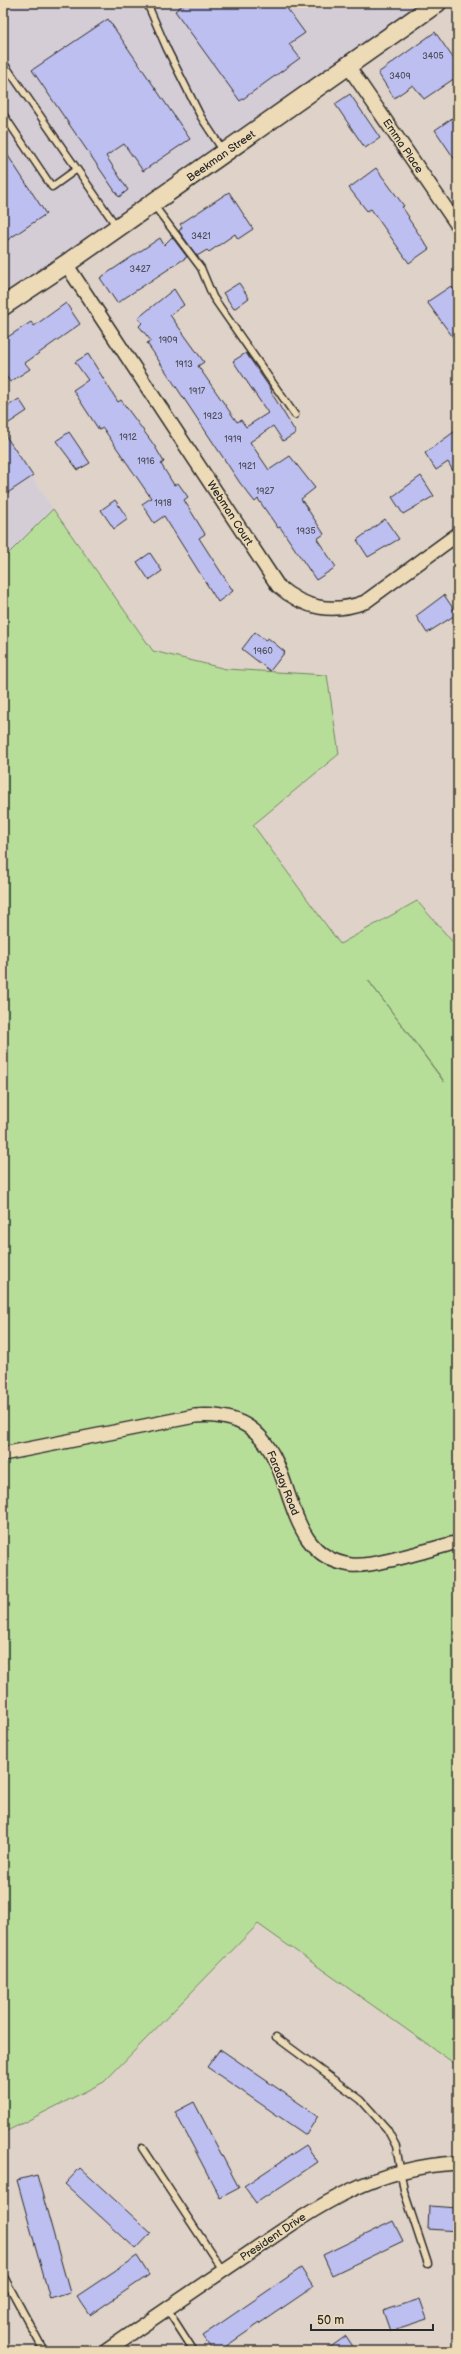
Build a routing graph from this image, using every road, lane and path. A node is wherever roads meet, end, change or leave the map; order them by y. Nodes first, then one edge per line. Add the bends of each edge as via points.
1 (147, 3) edge
2 (437, 3) edge
3 (3, 62) edge
4 (348, 66) junction
5 (3, 114) edge
6 (225, 153) junction
7 (77, 169) junction
8 (152, 204) junction
9 (458, 226) edge
10 (118, 228) junction
11 (66, 264) junction
12 (3, 306) edge
13 (295, 415) dead end
14 (458, 534) edge
15 (3, 1454) edge
16 (458, 1542) edge
17 (276, 2037) dead end
18 (142, 2148) dead end
19 (458, 2163) edge
20 (401, 2171) junction
21 (428, 2264) dead end
22 (223, 2271) junction
23 (3, 2275) edge
24 (167, 2309) junction
25 (44, 2351) edge
26 (106, 2351) edge
27 (194, 2351) edge

1 - 6 lane via 198,110
2 - 4 main road, Beekman Street
3 - 7 lane
4 - 6 main road, Beekman Street
4 - 9 street, Emma Place
5 - 7 lane via 52,186
6 - 8 main road, Beekman Street
7 - 10 lane
8 - 10 main road, Beekman Street
8 - 13 lane via 201,268 213,297
10 - 11 main road, Beekman Street
11 - 12 main road, Beekman Street
11 - 14 street, Webman Court via 278,586 290,596 319,608 334,609 357,605 371,598
15 - 16 street, Faraday Road via 196,1416 226,1417 254,1430 265,1441 274,1454 302,1531 311,1545 323,1556 353,1566
17 - 20 lane via 368,2108 387,2129 393,2140
18 - 22 lane
19 - 20 street, President Drive
20 - 21 lane via 404,2192
20 - 22 street, President Drive via 353,2188 312,2210
22 - 24 street, President Drive
23 - 25 lane
24 - 26 street, President Drive
24 - 27 lane

